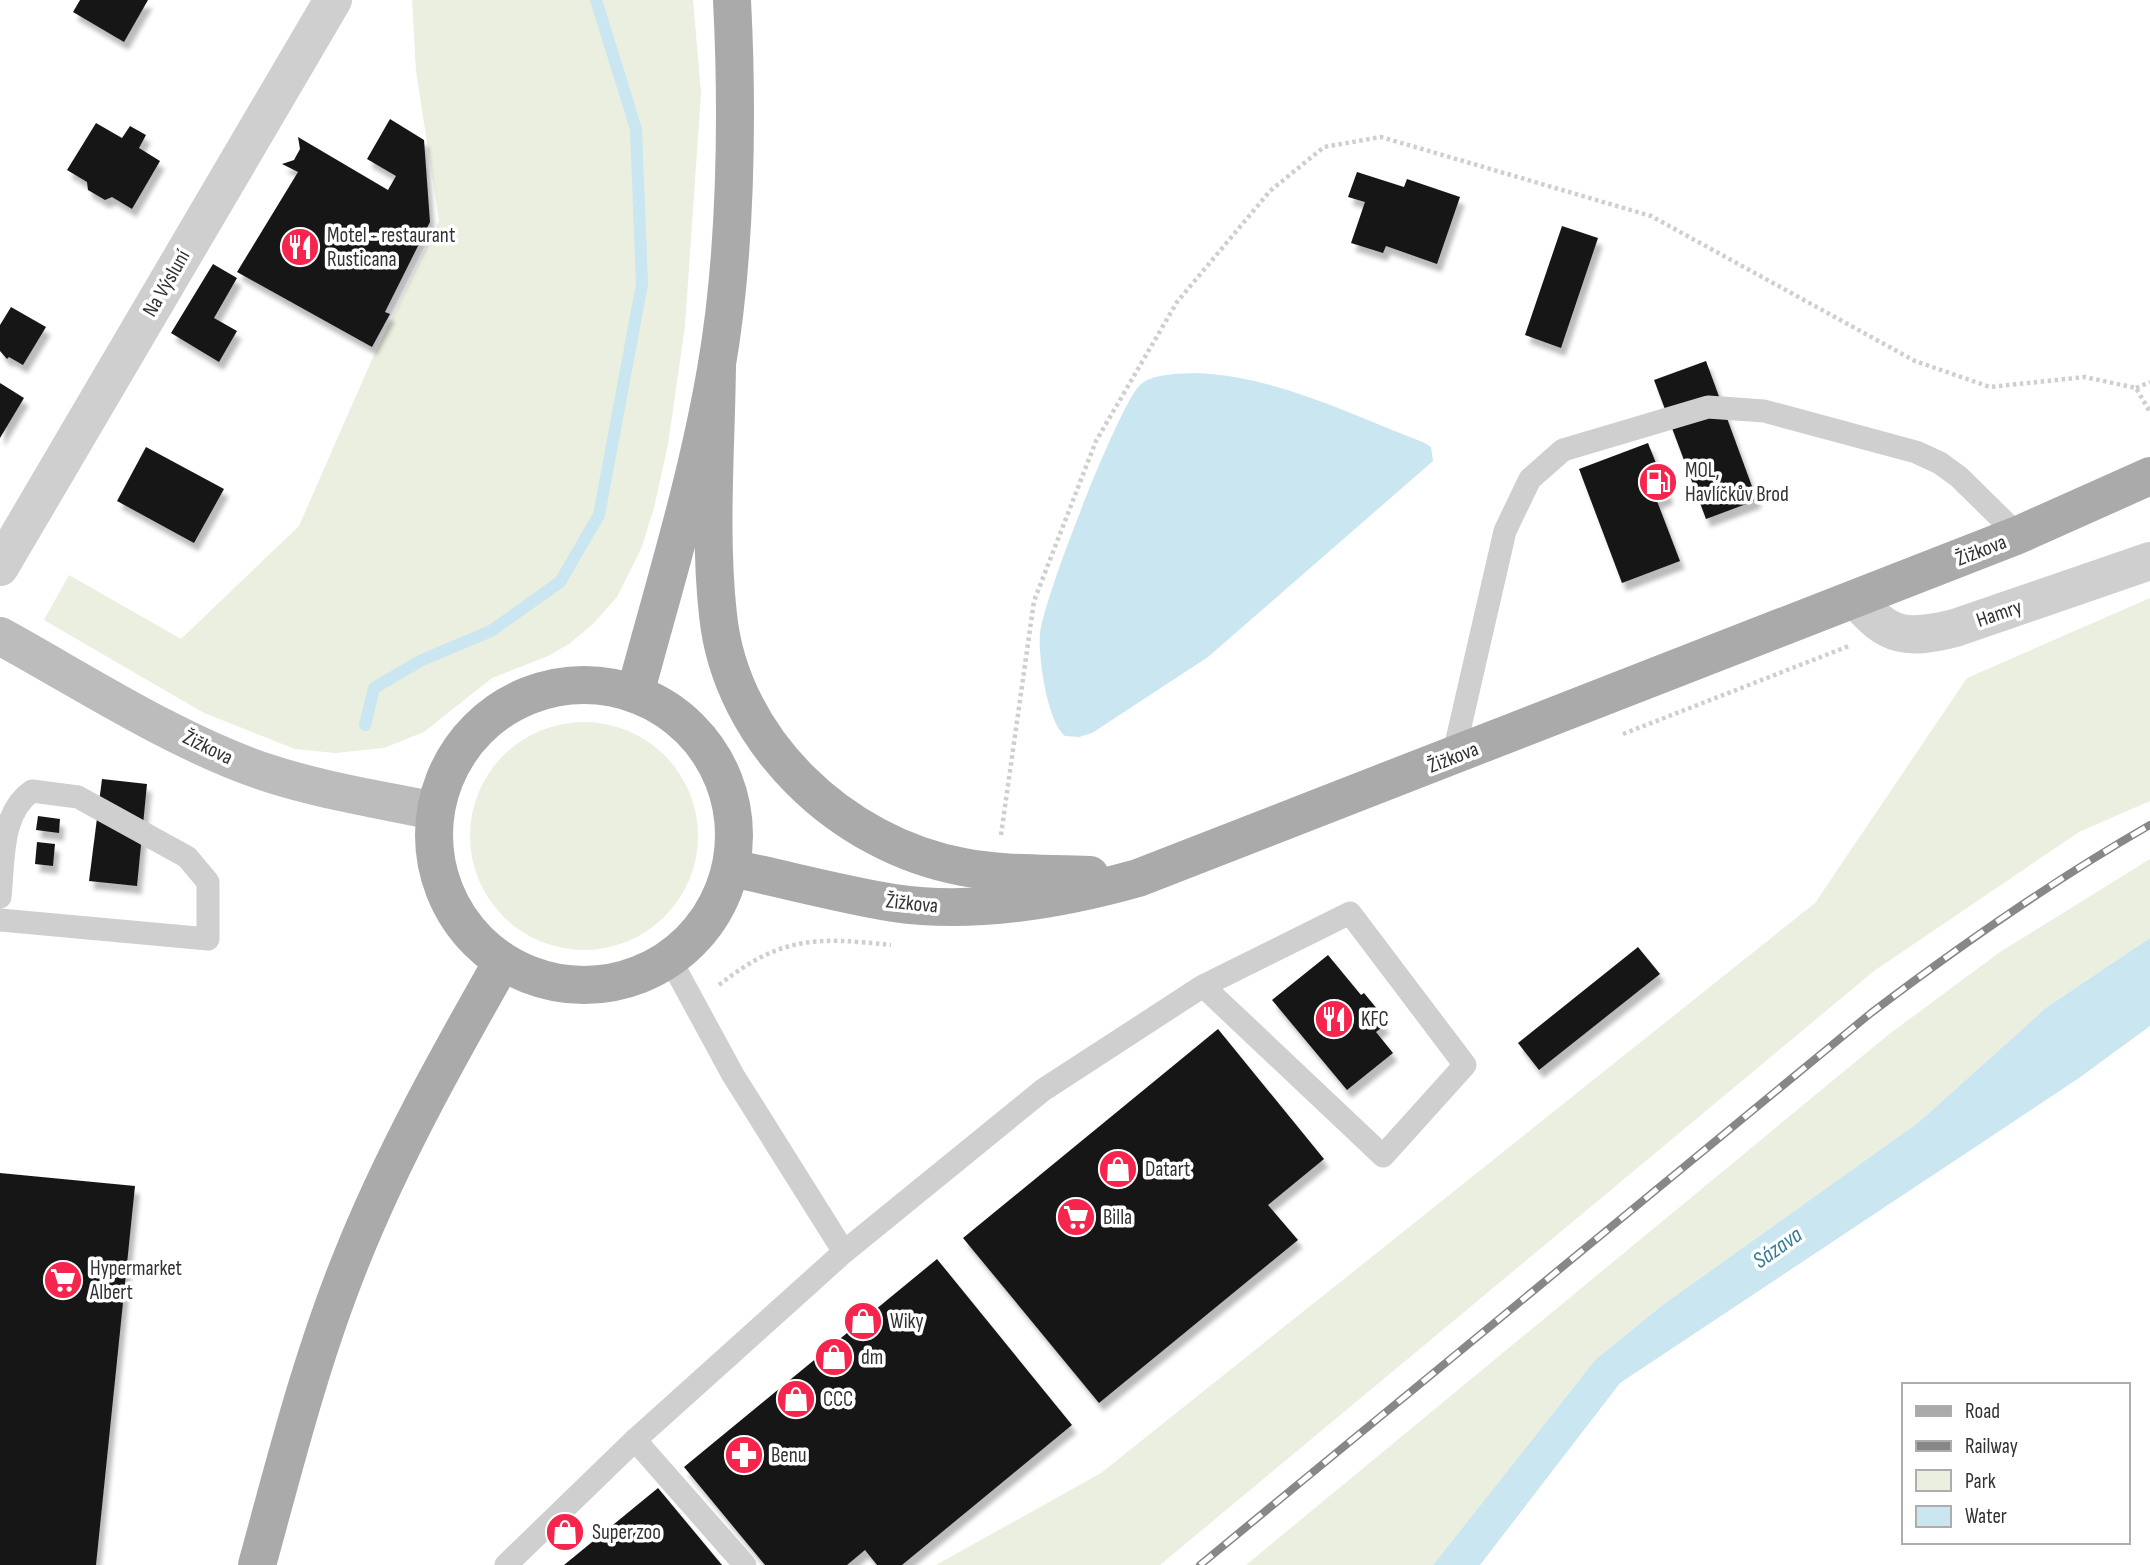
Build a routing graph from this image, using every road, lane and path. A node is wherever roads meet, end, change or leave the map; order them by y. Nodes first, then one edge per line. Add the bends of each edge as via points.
1 (333, 0) edge
2 (732, 0) edge
3 (717, 366) junction
4 (2150, 382) edge
5 (2136, 388) junction
6 (2150, 412) edge
7 (2150, 477) edge
8 (2018, 536) junction
9 (2150, 561) edge
10 (0, 567) edge
11 (1856, 599) junction
12 (0, 636) edge
13 (635, 694) junction
14 (1453, 757) junction
15 (435, 811) junction
16 (731, 868) junction
17 (996, 870) junction
18 (1138, 878) junction
19 (0, 897) edge
20 (0, 920) edge
21 (670, 959) junction
22 (502, 962) junction
23 (1203, 986) junction
24 (844, 1252) junction
25 (635, 1440) junction
26 (257, 1565) edge
27 (506, 1565) edge
28 (745, 1565) edge

1 - 10 street, Na Výsluní
2 - 3 main road via 731,211
3 - 13 main road via 694,475
3 - 17 main road via 718,616 733,679 746,707 765,739 801,781 849,821 908,852 965,868
4 - 5 path
5 - 6 path
5 - 17 path via 2084,377 1990,387 1915,361 1651,216 1381,137 1324,147 1270,191 1177,302 1096,441 1034,601
7 - 8 main road, Žižkova
8 - 11 main road, Žižkova
8 - 14 lane via 1940,463 1916,452 1764,411 1708,407 1563,450 1530,479 1504,531
9 - 11 street, Hamry via 1924,636 1902,634 1875,622
11 - 14 main road, Žižkova
12 - 15 main road, Žižkova via 163,725 260,771
13 - 15 main road via 577,684 539,692 495,713 455,756
13 - 16 main road via 688,726 723,777 735,837
14 - 18 main road, Žižkova
15 - 22 main road via 434,854 446,896 469,933
16 - 18 main road, Žižkova via 895,903 948,907 1040,900
16 - 21 main road via 719,903 698,934
17 - 18 main road
19 - 20 lane via 7,822 19,800 32,791 78,797 187,857 208,882 208,939
21 - 22 main road via 605,985 569,985 534,978
21 - 24 lane via 733,1075
22 - 26 main road via 404,1145 351,1260 311,1373
23 - 23 lane via 1383,1156 1465,1065 1350,913
23 - 24 lane via 1043,1090
24 - 25 lane
25 - 27 lane
25 - 28 lane

